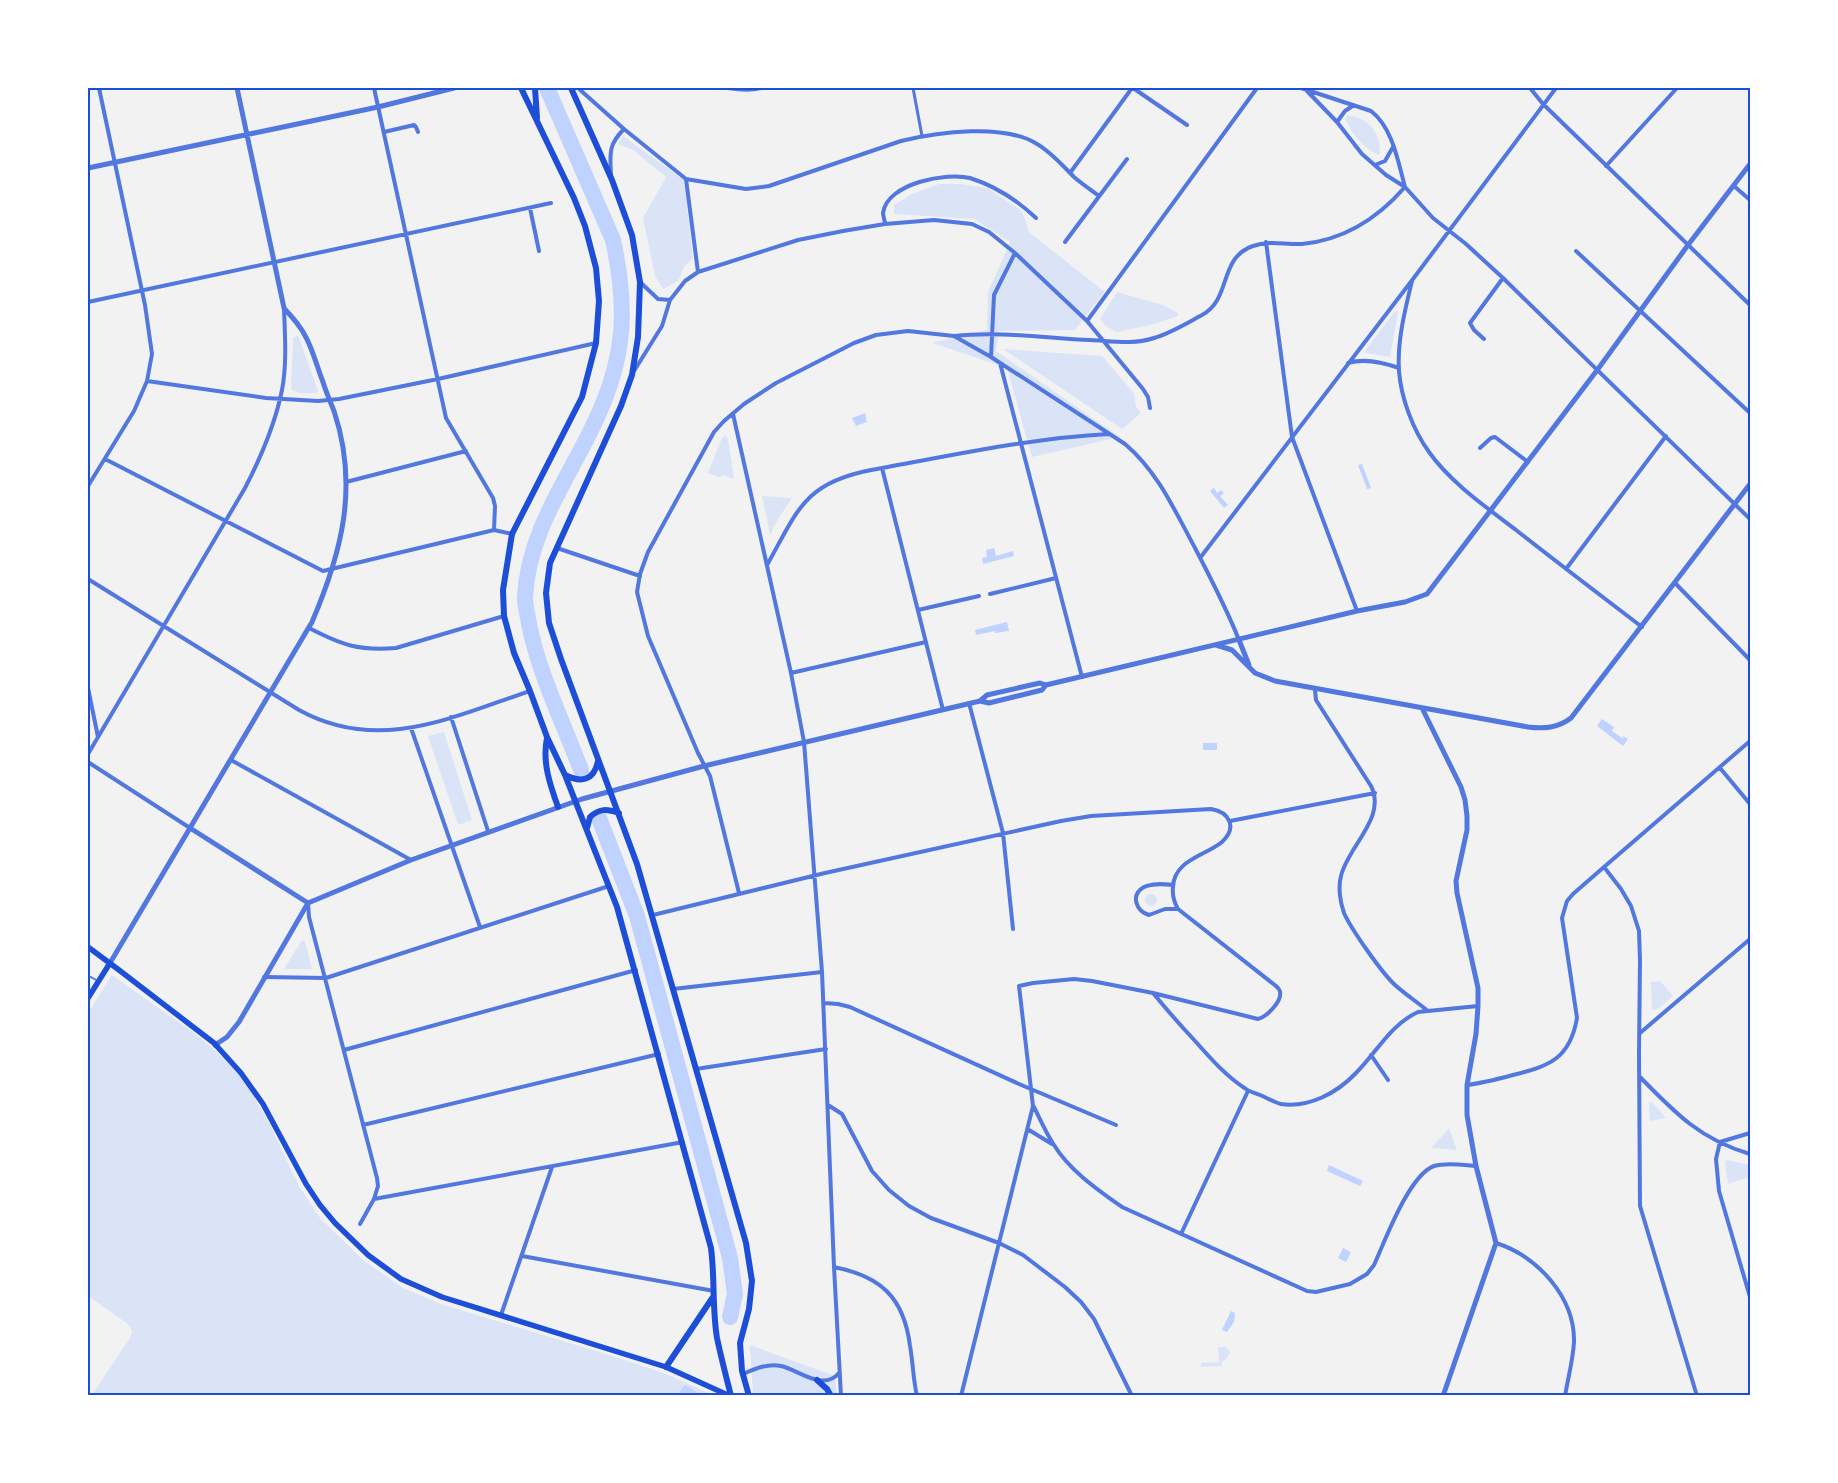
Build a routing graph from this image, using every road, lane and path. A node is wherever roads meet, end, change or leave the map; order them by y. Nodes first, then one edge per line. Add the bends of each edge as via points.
1 (99, 88) edge
2 (237, 88) edge
3 (374, 88) edge
4 (454, 88) edge
5 (521, 88) edge
6 (535, 88) edge
7 (567, 88) edge
8 (571, 88) edge
9 (578, 88) edge
10 (728, 88) edge
11 (761, 88) edge
12 (913, 88) edge
13 (1133, 88) edge
14 (1257, 88) edge
15 (1301, 88) edge
16 (1530, 88) edge
17 (1556, 88) edge
18 (1677, 88) edge
19 (1307, 90) junction
20 (1543, 104) junction
21 (1354, 105) junction
22 (579, 106) junction
23 (378, 107) junction
24 (537, 122) junction
25 (1337, 122) junction
26 (1187, 125) dead end
27 (624, 129) junction
28 (384, 132) junction
29 (418, 132) dead end
30 (246, 135) junction
31 (922, 136) junction
32 (1393, 146) junction
33 (1127, 159) dead end
34 (115, 162) junction
35 (1750, 164) edge
36 (1375, 165) junction
37 (1606, 166) junction
38 (88, 168) edge
39 (1070, 172) junction
40 (686, 179) junction
41 (612, 180) junction
42 (1734, 186) junction
43 (1406, 187) junction
44 (1099, 196) junction
45 (1750, 200) edge
46 (551, 203) dead end
47 (530, 208) junction
48 (1036, 218) dead end
49 (885, 224) junction
50 (1448, 230) junction
51 (407, 234) junction
52 (1065, 242) dead end
53 (1266, 242) junction
54 (1688, 245) junction
55 (539, 251) dead end
56 (1576, 251) dead end
57 (1015, 253) junction
58 (275, 262) junction
59 (698, 272) junction
60 (1503, 278) junction
61 (1413, 279) junction
62 (640, 282) junction
63 (142, 291) junction
64 (670, 300) junction
65 (88, 302) edge
66 (1750, 305) edge
67 (284, 308) junction
68 (1640, 311) junction
69 (1087, 321) junction
70 (992, 335) junction
71 (954, 336) junction
72 (1484, 339) dead end
73 (1103, 341) junction
74 (596, 343) junction
75 (991, 357) junction
76 (1000, 363) junction
77 (1348, 363) junction
78 (1399, 368) junction
79 (1598, 369) junction
80 (632, 375) junction
81 (438, 379) junction
82 (147, 381) junction
83 (280, 399) junction
84 (329, 400) junction
85 (1150, 408) dead end
86 (1750, 412) edge
87 (732, 414) junction
88 (1109, 434) junction
89 (1666, 436) junction
90 (1292, 437) junction
91 (1021, 444) junction
92 (1480, 448) dead end
93 (466, 451) junction
94 (105, 459) junction
95 (1528, 462) junction
96 (882, 468) junction
97 (346, 482) junction
98 (1750, 484) edge
99 (88, 486) edge
100 (1735, 504) junction
101 (1491, 511) junction
102 (1750, 519) edge
103 (225, 522) junction
104 (494, 530) junction
105 (512, 534) junction
106 (556, 548) junction
107 (1200, 558) junction
108 (767, 566) junction
109 (1566, 569) junction
110 (333, 570) junction
111 (640, 576) junction
112 (1056, 578) junction
113 (88, 579) edge
114 (1676, 583) junction
115 (990, 594) dead end
116 (979, 596) dead end
117 (918, 610) junction
118 (1356, 611) junction
119 (504, 616) junction
120 (163, 626) junction
121 (1642, 627) junction
122 (309, 628) junction
123 (1239, 640) junction
124 (926, 642) junction
125 (1215, 644) junction
126 (1750, 660) edge
127 (1250, 668) junction
128 (791, 673) junction
129 (1082, 677) junction
130 (88, 688) edge
131 (1315, 690) junction
132 (530, 691) junction
133 (270, 692) junction
134 (969, 703) junction
135 (943, 710) junction
136 (1424, 710) junction
137 (451, 717) junction
138 (411, 728) junction
139 (98, 736) junction
140 (547, 737) junction
141 (1750, 741) edge
142 (804, 742) junction
143 (88, 754) edge
144 (230, 760) junction
145 (598, 761) junction
146 (88, 762) edge
147 (704, 766) junction
148 (1720, 768) junction
149 (565, 775) junction
150 (610, 790) junction
151 (1375, 793) junction
152 (575, 801) junction
153 (1750, 804) edge
154 (558, 807) junction
155 (619, 813) junction
156 (1230, 821) junction
157 (190, 828) junction
158 (587, 830) junction
159 (488, 831) junction
160 (1003, 833) junction
161 (451, 845) junction
162 (411, 860) junction
163 (1604, 866) junction
164 (814, 876) junction
165 (1172, 885) junction
166 (609, 886) junction
167 (739, 893) junction
168 (308, 903) junction
169 (1178, 910) junction
170 (653, 915) junction
171 (480, 927) junction
172 (1013, 929) dead end
173 (1750, 939) edge
174 (88, 947) edge
175 (110, 963) junction
176 (636, 970) junction
177 (822, 972) junction
178 (89, 976) dead end
179 (264, 977) junction
180 (326, 978) junction
181 (98, 981) junction
182 (673, 989) junction
183 (1153, 993) junction
184 (88, 998) edge
185 (824, 1003) junction
186 (1478, 1006) junction
187 (1428, 1011) junction
188 (1640, 1033) junction
189 (215, 1045) junction
190 (826, 1049) junction
191 (344, 1050) junction
192 (659, 1054) junction
193 (1372, 1056) junction
194 (696, 1069) junction
195 (1640, 1077) junction
196 (1388, 1080) dead end
197 (1467, 1085) junction
198 (1032, 1089) junction
199 (1248, 1091) junction
200 (828, 1105) junction
201 (1033, 1106) junction
202 (363, 1125) junction
203 (1116, 1125) dead end
204 (1028, 1130) junction
205 (1750, 1133) edge
206 (683, 1142) junction
207 (1720, 1142) junction
208 (1054, 1146) junction
209 (1750, 1154) edge
210 (1476, 1166) junction
211 (552, 1167) junction
212 (374, 1198) junction
213 (360, 1224) dead end
214 (1181, 1234) junction
215 (999, 1243) junction
216 (1496, 1243) junction
217 (522, 1256) junction
218 (834, 1267) junction
219 (713, 1294) junction
220 (1750, 1298) edge
221 (501, 1315) junction
222 (666, 1367) junction
223 (743, 1374) junction
224 (839, 1374) junction
225 (817, 1380) junction
226 (1750, 1395) edge
227 (731, 1396) edge
228 (748, 1396) edge
229 (831, 1396) edge
230 (841, 1396) edge
231 (918, 1396) edge
232 (961, 1396) edge
233 (1132, 1396) edge
234 (1443, 1396) edge
235 (1565, 1396) edge
236 (1697, 1396) edge
237 (1744, 1396) edge

1 - 34 street
2 - 30 street
3 - 23 street
4 - 23 street
5 - 24 main road
6 - 24 main road
7 - 22 main road
8 - 22 main road
9 - 27 street
10 - 11 street
12 - 31 street
13 - 26 street
13 - 39 street
14 - 69 street
15 - 19 street
16 - 20 street
17 - 20 street
18 - 37 street
19 - 21 street
19 - 25 street
20 - 37 street
20 - 50 street
21 - 25 street
21 - 32 street via 1378,117 1388,130
22 - 41 main road
23 - 28 street
23 - 30 street
24 - 74 main road via 585,226 596,268 599,302
25 - 36 street via 1350,141
27 - 40 street
27 - 41 street via 610,150
28 - 29 street via 414,126
28 - 51 street
30 - 34 street
30 - 58 street
31 - 39 street via 973,132 1018,136 1037,144
31 - 40 street via 901,140 769,186 746,188
32 - 36 street via 1384,161
32 - 43 street
33 - 44 street
34 - 38 street
34 - 63 street
35 - 42 street
36 - 43 street
37 - 54 street
39 - 44 street
40 - 59 street
41 - 62 main road via 632,235
42 - 45 street
42 - 54 street
43 - 50 street
43 - 53 street via 1372,219 1342,235 1300,244
44 - 52 street
46 - 47 street
47 - 51 street
47 - 55 street
48 - 49 street via 1010,197 988,185 968,178 946,176 929,178 899,192 888,202 883,213
49 - 57 street via 934,220 965,222 989,232
49 - 59 street via 798,240
50 - 60 street
50 - 61 street
51 - 58 street
51 - 81 street
53 - 73 street via 1238,254 1219,298 1204,315 1154,338 1121,343
53 - 90 street
54 - 66 street
54 - 68 street
56 - 68 street
57 - 69 street
57 - 70 street via 994,295
58 - 63 street
58 - 67 street
59 - 64 street via 685,281
60 - 72 street via 1470,323
60 - 79 street
61 - 77 street
61 - 78 street via 1401,334
62 - 64 street via 658,299
62 - 80 main road via 638,337
63 - 65 street
63 - 82 street via 152,354
64 - 80 street via 662,326
67 - 83 street via 284,366
67 - 84 street via 305,335
68 - 79 street
68 - 86 street
69 - 73 street
70 - 71 street
70 - 73 street
70 - 75 street
71 - 75 street
71 - 87 street via 908,331 876,335 776,383
73 - 85 street via 1146,394
74 - 81 street
74 - 105 main road via 582,397
75 - 76 street
76 - 88 street
76 - 91 street
77 - 78 street via 1357,360 1382,362
77 - 90 street
78 - 101 street via 1410,415 1428,451 1441,467
79 - 89 street
79 - 95 street
80 - 106 main road
81 - 84 street
81 - 93 street via 446,418
82 - 83 street
82 - 94 street via 134,411
83 - 84 street
83 - 103 street via 262,454
84 - 97 street via 341,440
87 - 108 street
87 - 111 street via 714,432 659,530
88 - 91 street
88 - 107 street via 1151,470
89 - 100 street
89 - 109 street
90 - 107 street
90 - 118 street
91 - 96 street
91 - 112 street
92 - 95 street via 1495,438
93 - 97 street
93 - 104 street via 493,498
94 - 99 street
94 - 103 street
95 - 101 street
96 - 108 street via 855,473 815,492 799,508
96 - 117 street
97 - 110 street via 344,519
98 - 100 street
100 - 102 street
100 - 114 street
101 - 109 street
101 - 118 street via 1427,594 1405,602
103 - 110 street via 317,569
103 - 120 street
104 - 105 street
104 - 110 street
105 - 119 main road via 503,590
106 - 111 street
106 - 145 main road via 550,563 546,593 550,623
107 - 123 street
108 - 128 street
109 - 121 street
110 - 122 street
111 - 147 street via 637,592 648,636
112 - 115 street
112 - 129 street
113 - 120 street
114 - 121 street
114 - 126 street
116 - 117 street
117 - 124 street
118 - 123 street
119 - 122 street via 396,648 347,646
119 - 132 main road via 514,653
120 - 133 street
120 - 139 street
121 - 136 street via 1571,718 1557,726 1528,728
122 - 133 street
123 - 125 street
123 - 127 street
124 - 128 street
124 - 135 street
125 - 127 street via 1232,650
125 - 129 street
127 - 131 street via 1275,682
128 - 142 street
129 - 134 street via 987,695 980,701
130 - 139 street
131 - 136 street
131 - 151 street via 1316,700
132 - 137 street
132 - 140 main road
133 - 138 street via 328,724 368,731
133 - 144 street
134 - 135 street
134 - 160 street
135 - 142 street
136 - 186 street via 1465,800 1467,830 1456,881 1478,988
137 - 138 street
137 - 159 street
138 - 161 street
139 - 143 street
140 - 149 main road
140 - 154 main road via 544,751 547,771
141 - 148 street
142 - 147 street
142 - 164 street
144 - 157 street
144 - 162 street
145 - 149 main road via 594,773 585,779 575,780
145 - 150 main road
146 - 157 street
147 - 150 street
147 - 167 street via 710,776
148 - 153 street
148 - 163 street
149 - 152 main road
150 - 152 street
150 - 155 main road
151 - 156 street
151 - 187 street via 1375,808 1368,826 1341,875 1340,898 1344,913 1389,979
152 - 154 street
152 - 158 main road
154 - 159 street
155 - 158 main road via 606,809 595,812 588,820
155 - 170 main road
156 - 160 street via 1220,811 1184,810 1091,816
156 - 165 street via 1222,842 1184,865
157 - 168 street
157 - 175 street
158 - 166 main road
159 - 161 street
160 - 164 street
160 - 172 street
161 - 162 street
161 - 171 street
162 - 168 street
163 - 188 street via 1631,906 1639,931
163 - 197 street via 1573,894 1562,918 1577,1018 1569,1044 1547,1065
164 - 167 street
164 - 177 street
165 - 169 street
165 - 169 street via 1144,888 1136,902 1141,911 1149,915 1165,909
166 - 171 street
166 - 176 main road
167 - 170 street
168 - 179 street
168 - 180 street
169 - 183 street via 1276,986 1280,996 1269,1014 1258,1019
170 - 182 main road
171 - 180 street
173 - 188 street
174 - 175 main road
175 - 181 main road
175 - 189 main road
176 - 191 street
176 - 192 main road
177 - 182 street
177 - 185 street
178 - 181 lane
179 - 180 street
179 - 189 street via 239,1022 227,1037
180 - 191 street
181 - 184 main road
182 - 194 main road
183 - 198 street via 1074,979 1019,986
183 - 199 street via 1214,1062
185 - 190 street
185 - 198 street via 844,1005
186 - 187 street
186 - 197 street
187 - 193 street via 1418,1012 1398,1024
188 - 195 street
189 - 221 main road via 263,1104 320,1205 368,1255 421,1289
190 - 194 street
190 - 200 street
191 - 202 street
192 - 202 street
192 - 206 main road
193 - 196 street
193 - 199 street via 1342,1086 1310,1102 1279,1103
194 - 223 main road via 750,1261 749,1309 740,1344
195 - 207 street via 1684,1121
195 - 236 street via 1640,1206
197 - 210 street via 1469,1129
198 - 201 street
198 - 203 street
199 - 214 street
200 - 215 street via 842,1114 872,1171 889,1190 931,1218
200 - 218 street
201 - 204 street
201 - 208 street
202 - 212 street via 377,1178
204 - 208 street
204 - 215 street
205 - 207 street
206 - 211 street
206 - 219 main road via 711,1248
207 - 209 street
207 - 220 street via 1716,1159 1719,1191
208 - 214 street via 1089,1182 1122,1207
210 - 214 street via 1442,1164 1422,1173 1412,1184 1367,1274 1350,1284 1320,1291 1302,1289
210 - 216 street
211 - 212 street
211 - 217 street
212 - 213 street
215 - 232 street
215 - 233 street via 1023,1255 1081,1302 1103,1335
216 - 234 street
216 - 235 street via 1520,1254 1542,1270 1564,1303 1572,1323 1574,1341
217 - 219 street
217 - 221 street
218 - 224 street
218 - 231 street via 870,1277 896,1303 904,1318 910,1343
219 - 222 main road
219 - 227 main road via 717,1338
221 - 222 main road
222 - 227 main road
223 - 225 street via 765,1366 781,1366
223 - 228 main road
224 - 225 street via 830,1380
224 - 230 street
225 - 229 main road
226 - 237 street

